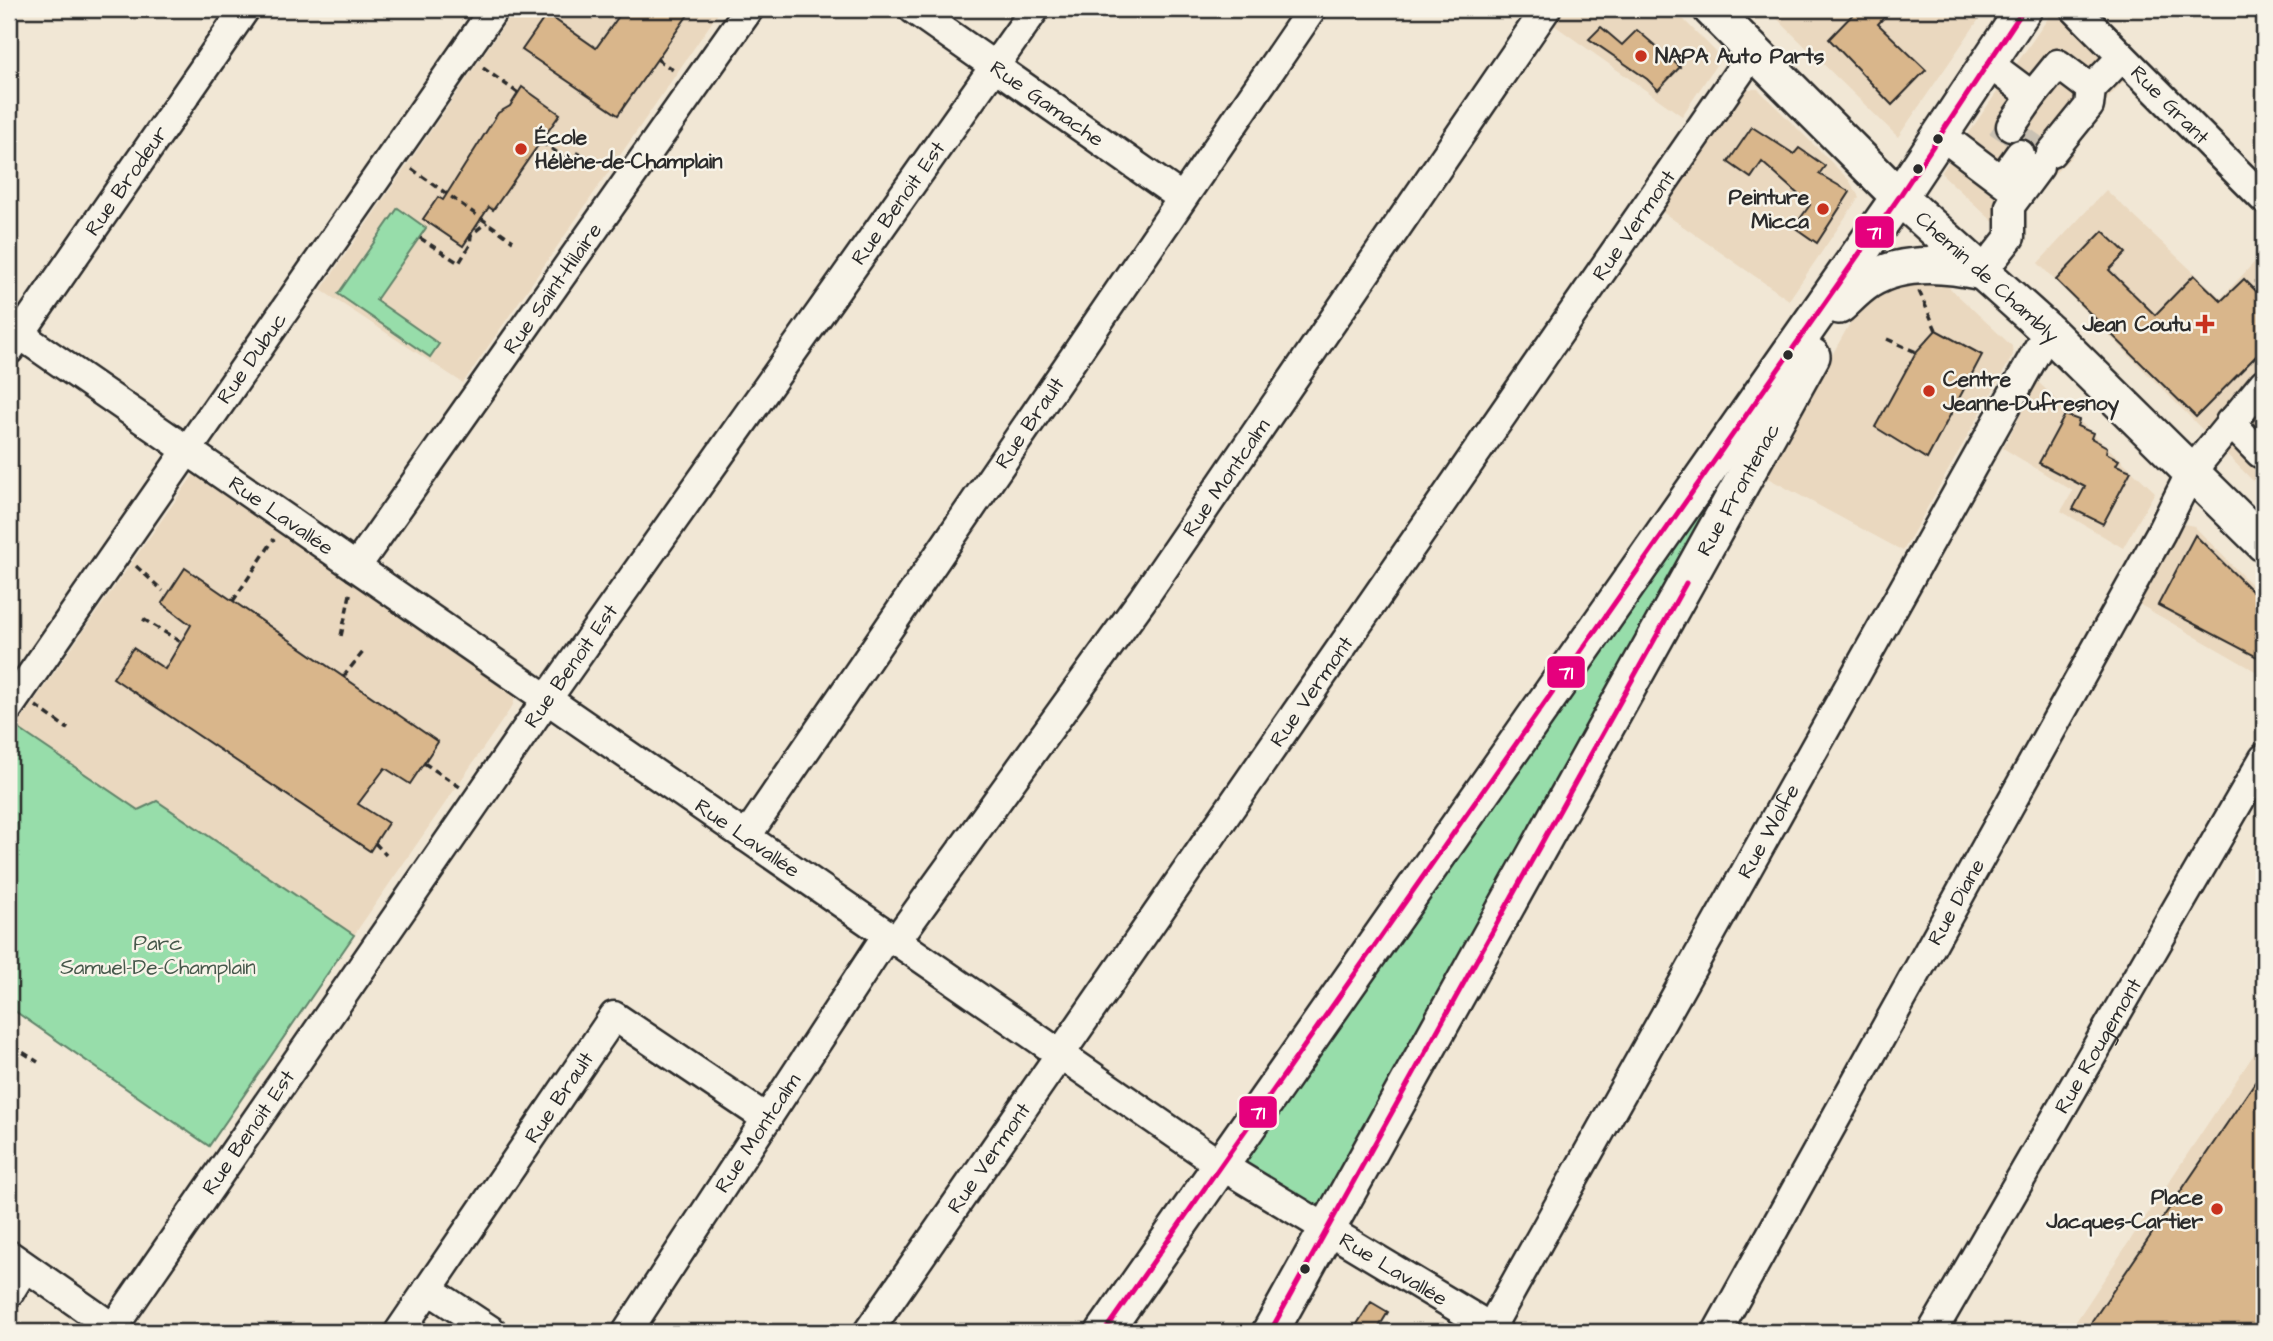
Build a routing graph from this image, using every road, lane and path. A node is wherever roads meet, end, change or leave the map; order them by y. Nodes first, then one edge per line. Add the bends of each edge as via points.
1 (245, 9) edge
2 (494, 9) edge
3 (749, 9) edge
4 (913, 9) edge
5 (1035, 9) edge
6 (1312, 9) edge
7 (1546, 9) edge
8 (2024, 9) edge
9 (2075, 9) edge
10 (1723, 13) edge
11 (1754, 51) junction
12 (463, 53) junction
13 (2122, 57) junction
14 (1988, 63) junction
15 (996, 66) junction
16 (2091, 89) junction
17 (518, 93) dead end
18 (2032, 96) junction
19 (1941, 135) junction
20 (2029, 141) junction
21 (541, 142) dead end
22 (576, 153) dead end
23 (392, 156) junction
24 (570, 161) dead end
25 (634, 173) junction
26 (2001, 179) junction
27 (1899, 197) junction
28 (1182, 198) junction
29 (2264, 199) edge
30 (487, 222) junction
31 (419, 238) dead end
32 (513, 241) dead end
33 (1919, 266) junction
34 (1982, 272) junction
35 (1839, 306) junction
36 (1936, 330) dead end
37 (2048, 331) junction
38 (12, 337) edge
39 (1887, 339) dead end
40 (1916, 352) dead end
41 (2264, 383) edge
42 (2230, 422) junction
43 (187, 450) junction
44 (2260, 453) dead end
45 (2191, 472) junction
46 (287, 520) junction
47 (2264, 544) edge
48 (118, 550) junction
49 (356, 567) junction
50 (163, 591) dead end
51 (233, 601) dead end
52 (143, 619) dead end
53 (341, 636) dead end
54 (181, 642) dead end
55 (363, 652) dead end
56 (343, 677) dead end
57 (547, 699) junction
58 (13, 700) edge
59 (68, 729) dead end
60 (2264, 758) edge
61 (424, 763) dead end
62 (478, 799) junction
63 (746, 837) junction
64 (375, 843) dead end
65 (386, 855) dead end
66 (892, 938) junction
67 (13, 1046) dead end
68 (1059, 1053) junction
69 (38, 1062) dead end
70 (766, 1119) junction
71 (1219, 1164) junction
72 (1329, 1230) junction
73 (17, 1261) edge
74 (428, 1289) junction
75 (9, 1293) edge
76 (116, 1330) edge
77 (1492, 1331) edge
78 (399, 1332) edge
79 (493, 1332) edge
80 (627, 1332) edge
81 (868, 1332) edge
82 (1104, 1332) edge
83 (1270, 1332) edge
84 (1717, 1332) edge
85 (1932, 1332) edge

1 - 38 street, Rue Brodeur
2 - 12 street, Rue Dubuc
3 - 25 street, Rue Saint-Hilaire
4 - 15 street, Rue Gamache
5 - 15 street, Rue Benoit Est
6 - 28 street, Rue Brault
7 - 66 street, Rue Montcalm via 1142,600
8 - 14 main road
9 - 13 street, Rue Grant
10 - 11 main road, Chemin de Chambly
11 - 27 main road, Chemin de Chambly
11 - 68 street, Rue Vermont
12 - 17 path
12 - 23 street, Rue Dubuc
13 - 16 street
13 - 29 street, Rue Grant
14 - 18 street
14 - 19 main road
15 - 28 street, Rue Gamache
15 - 57 street, Rue Benoit Est
16 - 18 street via 2057,64
16 - 20 street via 2089,106
18 - 20 street
19 - 26 street
19 - 27 main road
20 - 26 street
20 - 26 street
21 - 24 path
22 - 25 path
23 - 30 path
23 - 43 street, Rue Dubuc
25 - 49 street, Rue Saint-Hilaire
26 - 34 street via 2010,206 2010,237
27 - 34 main road, Chemin de Chambly
27 - 35 main road, Rue Frontenac
27 - 71 main road
28 - 63 street, Rue Brault
30 - 31 path via 471,235 459,263
30 - 32 path
33 - 34 main road
33 - 35 main road via 1867,281
33 - 36 path via 1919,297
34 - 37 main road, Chemin de Chambly
35 - 72 main road, Rue Frontenac
37 - 45 main road, Chemin de Chambly
37 - 77 street, Rue Wolfe
38 - 43 street, Rue Lavallée
39 - 40 path
41 - 42 street, Rue Diane
42 - 44 street
42 - 45 street, Rue Diane
43 - 46 street, Rue Lavallée
43 - 48 street, Rue Dubuc
45 - 47 main road, Chemin de Chambly
45 - 84 street, Rue Diane
46 - 49 street, Rue Lavallée
46 - 51 path
48 - 50 path
48 - 58 street, Rue Dubuc
49 - 53 path
49 - 57 street, Rue Lavallée
52 - 54 path
55 - 56 path
57 - 62 street, Rue Benoit Est
57 - 63 street, Rue Lavallée
58 - 59 path
60 - 85 street, Rue Rougemont
61 - 62 path
62 - 76 street, Rue Benoit Est
63 - 66 street, Rue Lavallée
64 - 65 path
66 - 68 street, Rue Lavallée
66 - 70 street, Rue Montcalm
67 - 69 path
68 - 71 street, Rue Lavallée
68 - 81 street, Rue Vermont
70 - 74 street, Rue Brault via 614,1016
70 - 80 street, Rue Montcalm
71 - 72 street, Rue Lavallée
71 - 82 main road
72 - 77 street, Rue Lavallée
72 - 83 main road, Rue Frontenac
73 - 75 street
73 - 76 street
74 - 78 street, Rue Brault
74 - 79 street

